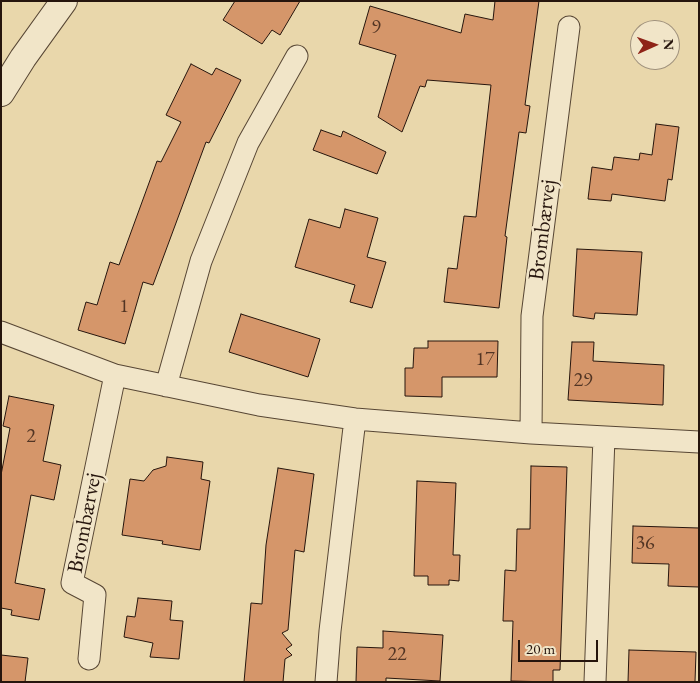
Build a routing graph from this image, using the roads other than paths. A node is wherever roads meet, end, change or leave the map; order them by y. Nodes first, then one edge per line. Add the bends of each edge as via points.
1 (64, 1) edge
2 (569, 27) dead end
3 (297, 56) dead end
4 (1, 94) edge
5 (1, 332) edge
6 (114, 374) junction
7 (166, 386) junction
8 (355, 419) junction
9 (531, 433) junction
10 (604, 437) junction
11 (699, 442) edge
12 (89, 660) dead end
13 (326, 682) edge
14 (595, 682) edge

1 - 4 street
2 - 9 street, Brombærvej via 532,316
3 - 7 street via 248,143 201,261
5 - 6 street
6 - 7 street
6 - 12 street, Brombærvej via 72,583 95,595
7 - 8 street via 259,405
8 - 9 street
8 - 13 street
9 - 10 street
10 - 11 street
10 - 14 street

